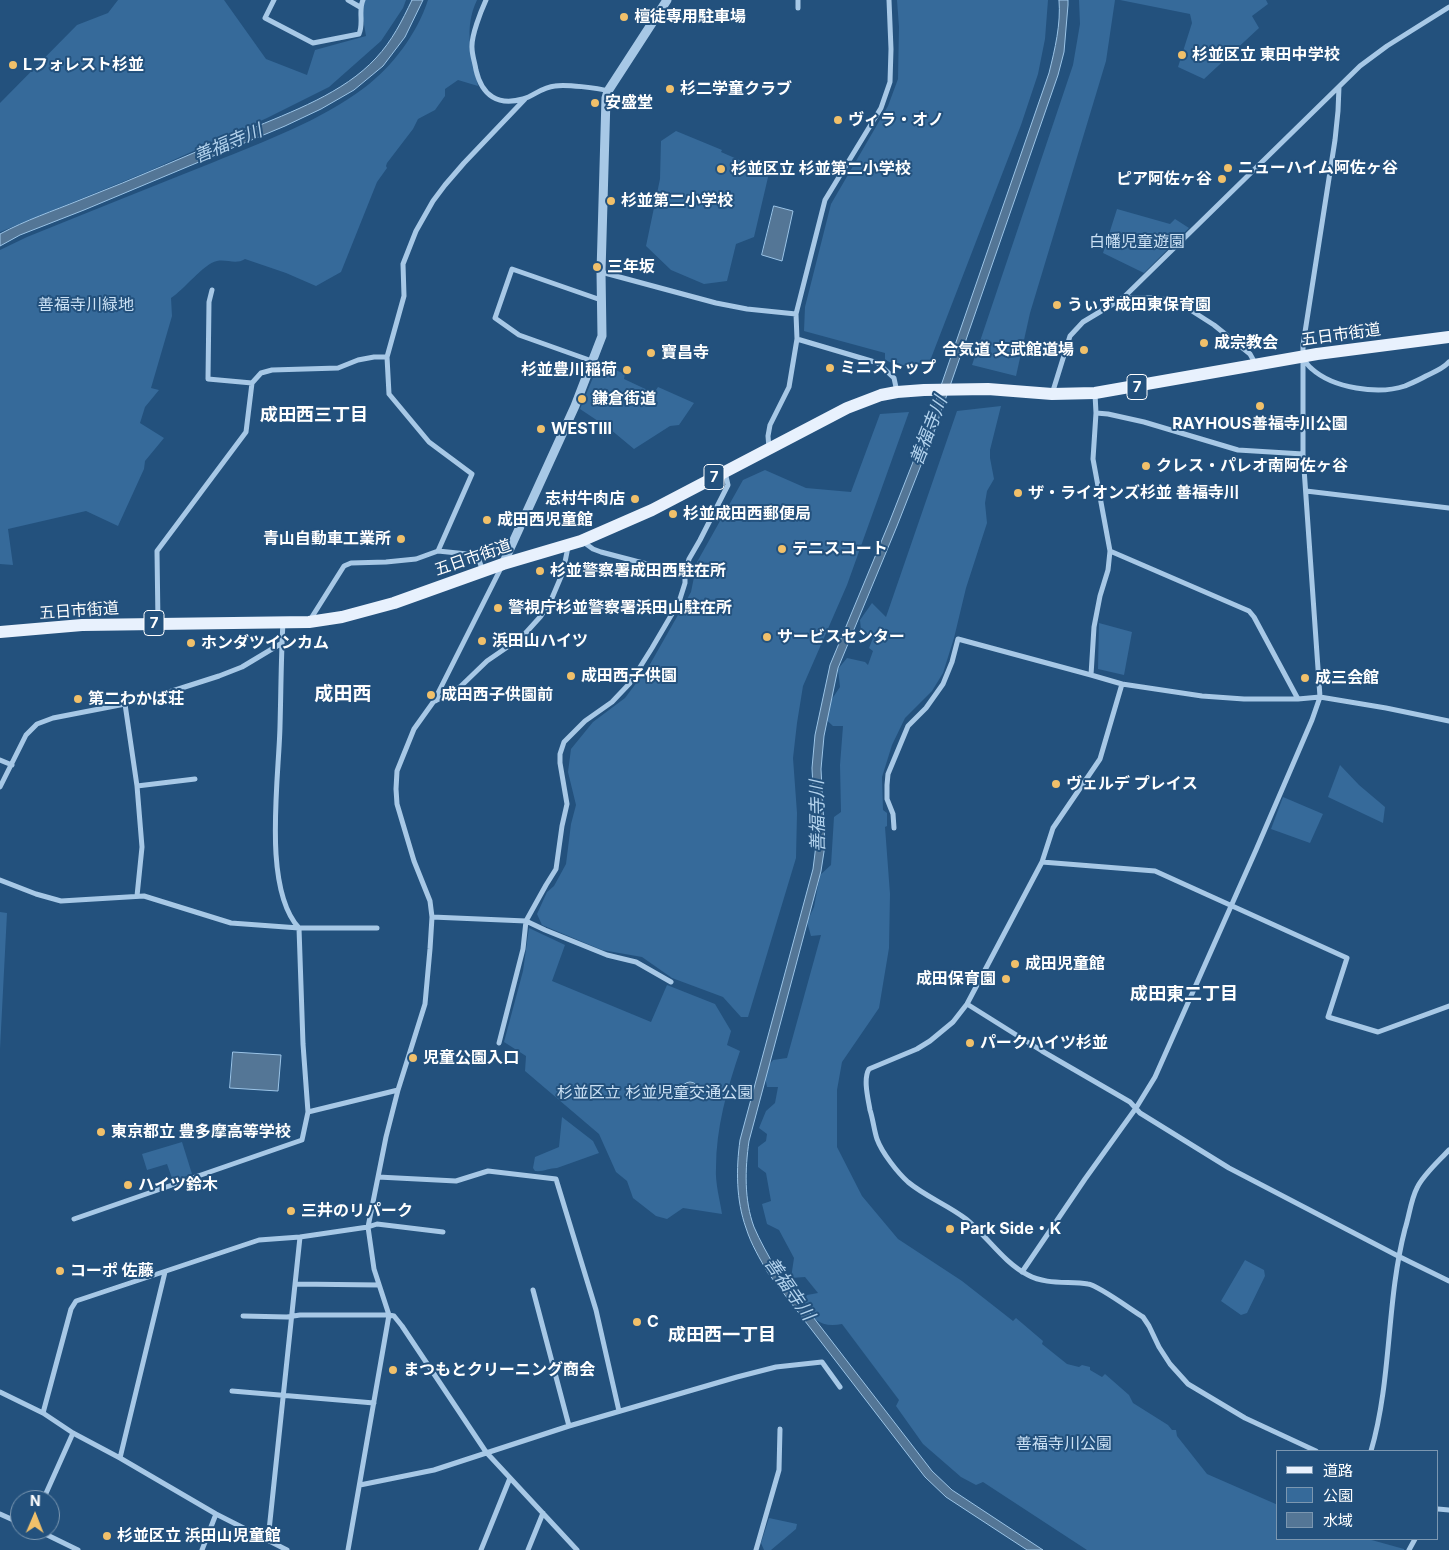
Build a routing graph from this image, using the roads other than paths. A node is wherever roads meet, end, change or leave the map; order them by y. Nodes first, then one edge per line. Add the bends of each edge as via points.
1 (274, 0) edge
2 (348, 0) edge
3 (363, 0) edge
4 (486, 0) edge
5 (667, 0) edge
6 (798, 0) edge
7 (889, 0) edge
8 (360, 7) junction
9 (1449, 7) edge
10 (798, 8) dead end
11 (1339, 87) junction
12 (608, 92) junction
13 (525, 99) junction
14 (601, 272) junction
15 (212, 290) dead end
16 (1123, 298) junction
17 (601, 300) junction
18 (796, 314) junction
19 (1449, 337) edge
20 (797, 338) junction
21 (387, 357) junction
22 (1303, 357) junction
23 (592, 361) junction
24 (1449, 362) edge
25 (1256, 365) junction
26 (252, 383) junction
27 (897, 392) junction
28 (1095, 393) junction
29 (1052, 394) junction
30 (1096, 413) junction
31 (769, 449) junction
32 (1303, 454) junction
33 (725, 471) junction
34 (1306, 491) junction
35 (1449, 508) edge
36 (581, 541) junction
37 (568, 546) junction
38 (438, 551) junction
39 (1110, 551) junction
40 (502, 564) junction
41 (483, 571) junction
42 (685, 574) junction
43 (283, 622) junction
44 (309, 622) junction
45 (158, 623) junction
46 (0, 632) edge
47 (282, 643) junction
48 (1092, 675) junction
49 (1122, 684) junction
50 (1320, 698) junction
51 (1298, 699) junction
52 (434, 701) junction
53 (125, 704) junction
54 (1449, 722) edge
55 (0, 760) edge
56 (12, 765) junction
57 (195, 779) dead end
58 (0, 786) edge
59 (137, 786) junction
60 (894, 828) dead end
61 (1042, 862) junction
62 (0, 880) edge
63 (137, 896) junction
64 (1231, 906) junction
65 (432, 917) junction
66 (526, 921) junction
67 (299, 928) junction
68 (377, 928) dead end
69 (671, 982) dead end
70 (967, 1004) junction
71 (1449, 1006) edge
72 (499, 1043) dead end
73 (398, 1090) junction
74 (1136, 1108) junction
75 (308, 1112) junction
76 (1449, 1150) edge
77 (378, 1177) junction
78 (74, 1219) dead end
79 (368, 1227) junction
80 (443, 1232) dead end
81 (300, 1237) junction
82 (1398, 1256) junction
83 (165, 1272) junction
84 (1022, 1272) junction
85 (1449, 1281) edge
86 (295, 1284) junction
87 (379, 1285) junction
88 (533, 1290) dead end
89 (389, 1315) junction
90 (243, 1316) dead end
91 (292, 1316) junction
92 (840, 1387) dead end
93 (0, 1392) edge
94 (232, 1392) dead end
95 (284, 1396) junction
96 (374, 1403) junction
97 (619, 1411) junction
98 (43, 1413) junction
99 (569, 1426) junction
100 (780, 1429) dead end
101 (73, 1432) junction
102 (1314, 1450) edge
103 (1371, 1450) edge
104 (486, 1452) junction
105 (120, 1458) junction
106 (510, 1478) junction
107 (360, 1485) junction
108 (47, 1490) edge
109 (543, 1513) junction
110 (216, 1514) junction
111 (58, 1540) edge
112 (268, 1540) junction
113 (78, 1550) edge
114 (202, 1550) edge
115 (287, 1550) edge
116 (348, 1550) edge
117 (481, 1550) edge
118 (528, 1550) edge
119 (577, 1550) edge
120 (756, 1550) edge

1 - 8 street via 265,18 313,43 359,34 362,28
2 - 8 street
3 - 8 street
4 - 13 street via 472,46 478,75 485,92 496,100
5 - 12 street
6 - 10 street
7 - 18 street via 890,82 881,108 825,200
9 - 11 street via 1387,46
11 - 16 street
11 - 22 street via 1335,140
12 - 13 street via 598,88 555,86 538,90
12 - 14 street
13 - 21 street via 441,190 416,231 403,264 404,296
14 - 17 street
14 - 18 street via 716,303
15 - 26 street via 208,380
16 - 25 street via 1178,302 1250,354
16 - 29 street via 1083,322 1070,336
17 - 23 street via 602,336
17 - 23 street via 512,269 495,318 519,335
18 - 20 street
19 - 22 main road, 五日市街道 / 7
20 - 27 street via 878,363 894,378
20 - 31 street via 789,388 770,425
21 - 26 street via 358,360 338,368 272,370 261,374
21 - 38 street via 389,394 429,442 472,474
22 - 24 street via 1310,368 1323,378 1364,389 1404,386
22 - 25 main road, 五日市街道 / 7
22 - 32 street
23 - 40 street via 572,414
25 - 28 main road, 五日市街道 / 7
26 - 45 street via 246,432 156,551
27 - 29 main road, 五日市街道 / 7 via 988,388
27 - 31 main road, 五日市街道 / 7 via 847,408
28 - 29 main road, 五日市街道 / 7
28 - 30 street
30 - 32 street via 1144,422 1238,450
30 - 39 street via 1093,459
31 - 33 main road, 五日市街道 / 7
32 - 34 street
33 - 36 main road, 五日市街道 / 7 via 652,510
33 - 42 street via 728,486 689,559
34 - 35 street
34 - 50 street
36 - 37 main road, 五日市街道 / 7
36 - 42 street via 601,552
37 - 40 main road, 五日市街道 / 7
37 - 52 street via 552,598 541,616 522,637 487,661 460,687
38 - 41 street via 477,555
38 - 44 street via 416,559 344,566
39 - 48 street via 1094,627
39 - 51 street via 1248,611
40 - 41 main road, 五日市街道 / 7
40 - 52 street
41 - 44 main road, 五日市街道 / 7 via 394,603
42 - 66 street via 679,602 630,683 564,742 560,763 567,804 556,869
43 - 44 main road, 五日市街道 / 7
43 - 45 main road, 五日市街道 / 7
43 - 47 street
45 - 46 main road, 五日市街道 / 7
47 - 53 street via 242,667 219,676
47 - 67 street via 275,843 280,887
48 - 49 street
48 - 60 street via 958,639 943,684 908,726 888,774 887,799
49 - 51 street via 1236,699
49 - 61 street via 1100,759 1052,828
50 - 51 street
50 - 54 street
50 - 64 street
52 - 65 street via 414,728 397,771 396,789 397,804 430,901
53 - 56 street via 37,724 26,735
53 - 59 street
55 - 56 street
56 - 58 street
57 - 59 street
59 - 63 street via 142,847
61 - 64 street via 1155,871
61 - 70 street
62 - 63 street via 61,901
63 - 67 street via 231,923
64 - 71 street via 1347,958 1328,1017 1378,1032
64 - 74 street via 1155,1077
65 - 66 street
65 - 73 street via 425,1004
66 - 69 street via 607,955 636,962
66 - 72 street via 523,949
67 - 68 street
67 - 75 street
70 - 74 street
70 - 84 street via 953,1022 930,1041 869,1069 866,1074 869,1105 878,1141 897,1170 909,1182 967,1220
73 - 75 street
73 - 77 street
74 - 82 street via 1229,1168
74 - 84 street
75 - 78 street via 302,1140
76 - 82 street via 1417,1188
77 - 79 street
77 - 97 street via 456,1181 488,1171 556,1179 596,1310
79 - 80 street via 377,1224
79 - 81 street
79 - 87 street
81 - 83 street via 259,1240
81 - 86 street
82 - 85 street
82 - 103 street via 1386,1379
83 - 98 street via 76,1301 71,1309
83 - 105 street
84 - 102 street via 1051,1281 1091,1284 1143,1318 1170,1364 1188,1384 1246,1418
86 - 87 street
86 - 91 street
87 - 89 street
88 - 99 street
89 - 91 street
89 - 96 street
89 - 104 street via 402,1326
90 - 91 street
91 - 95 street
92 - 97 street via 822,1362 776,1367
93 - 98 street
94 - 95 street
95 - 96 street
95 - 112 street
96 - 107 street
97 - 99 street
98 - 101 street
99 - 104 street
100 - 120 street via 779,1470
101 - 105 street
101 - 108 street
104 - 106 street
104 - 107 street via 434,1470
105 - 110 street
106 - 109 street
106 - 117 street
107 - 116 street
109 - 118 street
109 - 119 street
110 - 112 street
110 - 114 street
111 - 113 street
112 - 115 street

